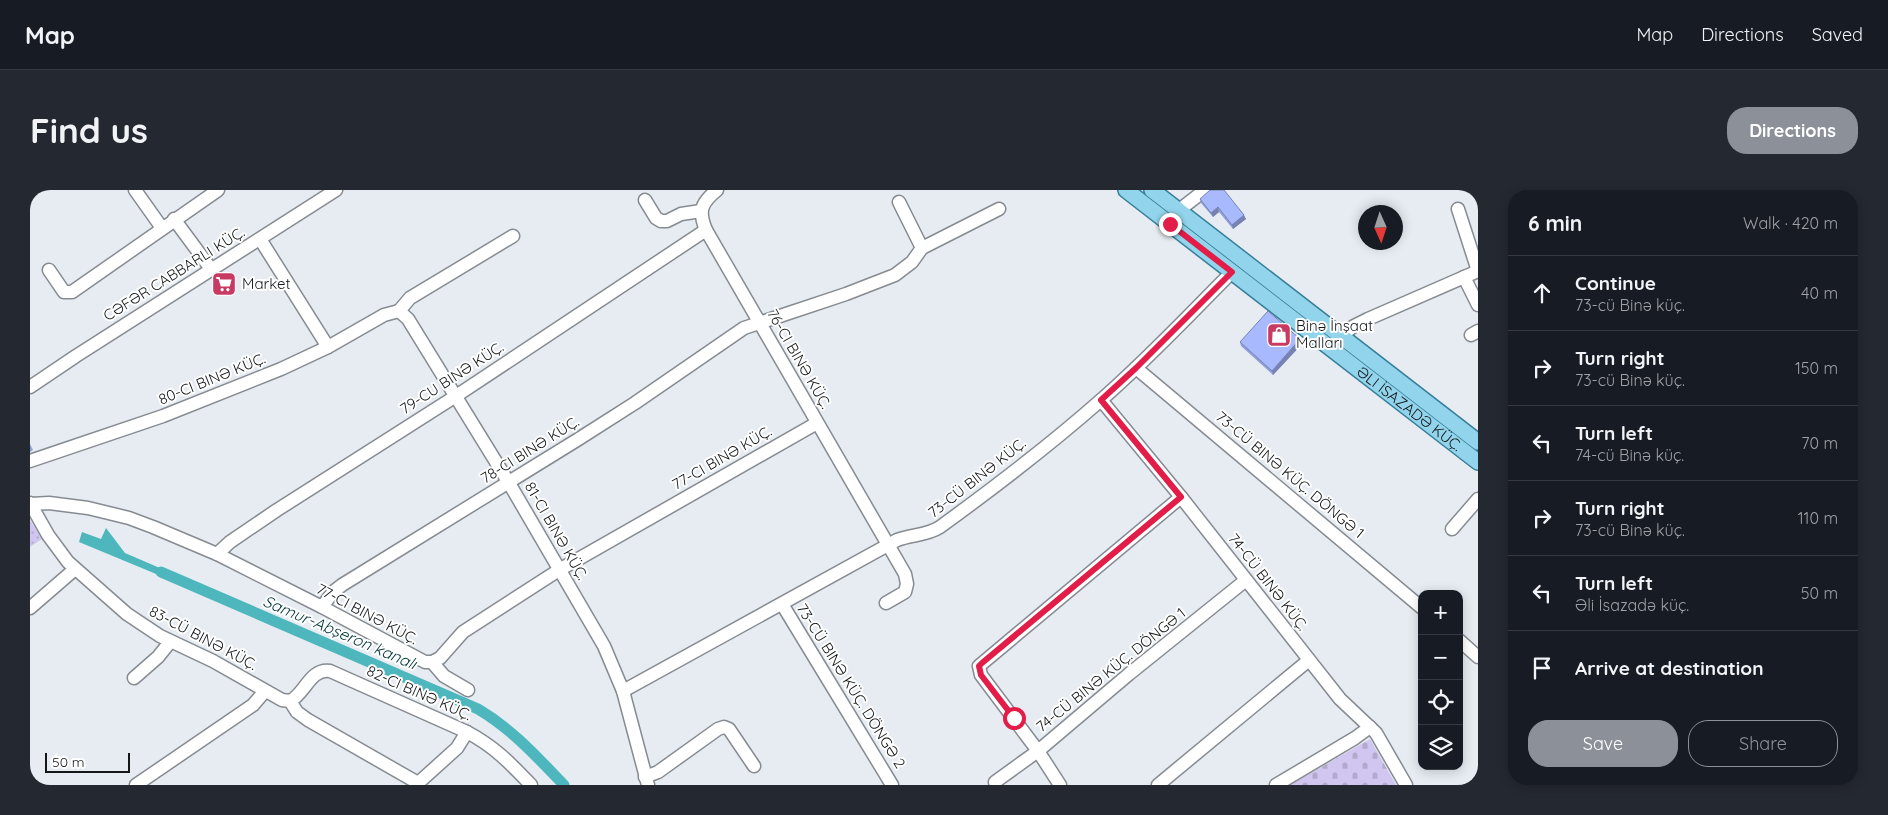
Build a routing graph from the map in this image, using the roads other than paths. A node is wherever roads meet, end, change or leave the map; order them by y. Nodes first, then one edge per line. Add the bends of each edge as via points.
1 (135, 190) edge
2 (218, 190) edge
3 (336, 190) edge
4 (717, 190) edge
5 (1126, 190) edge
6 (1152, 190) edge
7 (1205, 190) edge
8 (317, 195) edge
9 (644, 200) dead end
10 (900, 202) dead end
11 (999, 209) dead end
12 (1458, 209) dead end
13 (701, 211) junction
14 (1178, 211) junction
15 (174, 219) junction
16 (162, 228) junction
17 (706, 230) junction
18 (513, 236) dead end
19 (260, 239) junction
20 (922, 248) junction
21 (49, 270) dead end
22 (211, 270) junction
23 (1478, 271) edge
24 (1232, 272) junction
25 (1464, 277) junction
26 (1478, 305) edge
27 (399, 311) junction
28 (758, 322) junction
29 (1341, 336) junction
30 (328, 347) junction
31 (1136, 368) junction
32 (30, 387) edge
33 (456, 396) junction
34 (1101, 400) junction
35 (817, 423) junction
36 (1478, 442) edge
37 (30, 461) edge
38 (1478, 462) edge
39 (509, 483) junction
40 (1181, 497) junction
41 (1478, 499) edge
42 (30, 503) edge
43 (1452, 529) dead end
44 (888, 545) junction
45 (217, 554) junction
46 (74, 569) junction
47 (559, 570) junction
48 (1246, 580) junction
49 (886, 603) dead end
50 (782, 604) junction
51 (1418, 605) edge
52 (322, 607) junction
53 (30, 608) edge
54 (170, 642) junction
55 (1463, 644) edge
56 (1478, 657) edge
57 (1309, 660) junction
58 (432, 662) junction
59 (134, 678) dead end
60 (468, 690) dead end
61 (265, 691) junction
62 (623, 691) junction
63 (290, 701) junction
64 (1370, 727) junction
65 (467, 732) junction
66 (1038, 751) junction
67 (754, 766) dead end
68 (647, 781) edge
69 (995, 782) dead end
70 (417, 784) edge
71 (136, 785) edge
72 (531, 785) edge
73 (892, 785) edge
74 (1060, 785) edge
75 (1158, 785) edge
76 (1276, 785) edge
77 (1406, 785) edge

1 - 16 street
2 - 15 street
3 - 8 street
4 - 13 street
5 - 24 main road, ƏLI İSAZADƏ KÜÇ.
6 - 14 main road, ƏLI İSAZADƏ KÜÇ.
7 - 14 street
8 - 19 street
9 - 13 street via 660,221
10 - 20 street
11 - 20 street
12 - 23 street
13 - 17 street
14 - 29 main road, ƏLI İSAZADƏ KÜÇ.
15 - 16 street
15 - 22 street
16 - 21 street via 72,292 64,292
17 - 28 street
17 - 33 street, 79-CU BINƏ KÜÇ.
18 - 27 street via 410,298
19 - 22 street
19 - 30 street
20 - 28 street, 78-CI BINƏ KÜÇ. via 912,262 895,275
22 - 32 street
23 - 25 street
24 - 31 street, 73-CÜ BINƏ KÜÇ.
24 - 38 main road, ƏLI İSAZADƏ KÜÇ.
25 - 26 street
25 - 29 street via 1368,318
27 - 30 street, 80-CI BINƏ KÜÇ. via 384,315
27 - 33 street, 81-CI BINƏ KÜÇ. via 408,319
28 - 35 street
28 - 39 street, 78-CI BINƏ KÜÇ. via 734,334 635,403
29 - 36 main road, ƏLI İSAZADƏ KÜÇ.
30 - 37 street, 80-CI BINƏ KÜÇ. via 282,369 163,416
31 - 34 street, 73-CÜ BINƏ KÜÇ.
31 - 51 street, 73-CÜ BINƏ KÜÇ. DÖNGƏ 1
33 - 39 street, 81-CI BINƏ KÜÇ.
33 - 45 street, 79-CU BINƏ KÜÇ. via 269,516
34 - 40 street, 74-CÜ BINƏ KÜÇ.
34 - 44 street, 73-CÜ BINƏ KÜÇ. via 940,528 928,534 904,537
35 - 44 street
35 - 47 street, 77-CI BINƏ KÜÇ.
39 - 47 street, 81-CI BINƏ KÜÇ.
39 - 52 street, 78-CI BINƏ KÜÇ. via 342,585
40 - 48 street, 74-CÜ BINƏ KÜÇ.
40 - 66 street via 979,666 981,675
41 - 43 street
42 - 45 street, 77-CI BINƏ KÜÇ. via 88,508 129,518
42 - 46 street, 83-CÜ BINƏ KÜÇ. via 56,547
44 - 49 street via 905,574 907,584 905,592
44 - 50 street, 73-CÜ BINƏ KÜÇ.
45 - 52 street, 77-CI BINƏ KÜÇ.
46 - 53 street
46 - 54 street, 83-CÜ BINƏ KÜÇ. via 127,614
47 - 58 street, 77-CI BINƏ KÜÇ. via 463,632 440,658
47 - 62 street, 81-CI BINƏ KÜÇ. via 604,646
48 - 57 street, 74-CÜ BINƏ KÜÇ.
48 - 66 street, 74-CÜ BINƏ KÜÇ. DÖNGƏ 1
50 - 62 street, 73-CÜ BINƏ KÜÇ.
50 - 73 street, 73-CÜ BINƏ KÜÇ. DÖNGƏ 2
52 - 58 street, 77-CI BINƏ KÜÇ. via 420,661
54 - 59 street
54 - 61 street, 83-CÜ BINƏ KÜÇ. via 213,661
55 - 56 street
57 - 64 street, 74-CÜ BINƏ KÜÇ. via 1347,707
57 - 75 street
58 - 60 street via 444,676
61 - 63 street, 83-CÜ BINƏ KÜÇ.
61 - 71 street via 253,705
62 - 68 street, 81-CI BINƏ KÜÇ.
63 - 65 street, 82-CI BINƏ KÜÇ. via 316,673 330,670
63 - 70 street via 308,720
64 - 76 street
64 - 77 street, 74-CÜ BINƏ KÜÇ.
65 - 70 street via 457,748
65 - 72 street, 82-CI BINƏ KÜÇ. via 494,748
66 - 69 street, 74-CÜ BINƏ KÜÇ. DÖNGƏ 1
66 - 74 street
67 - 68 street via 729,729 724,727

